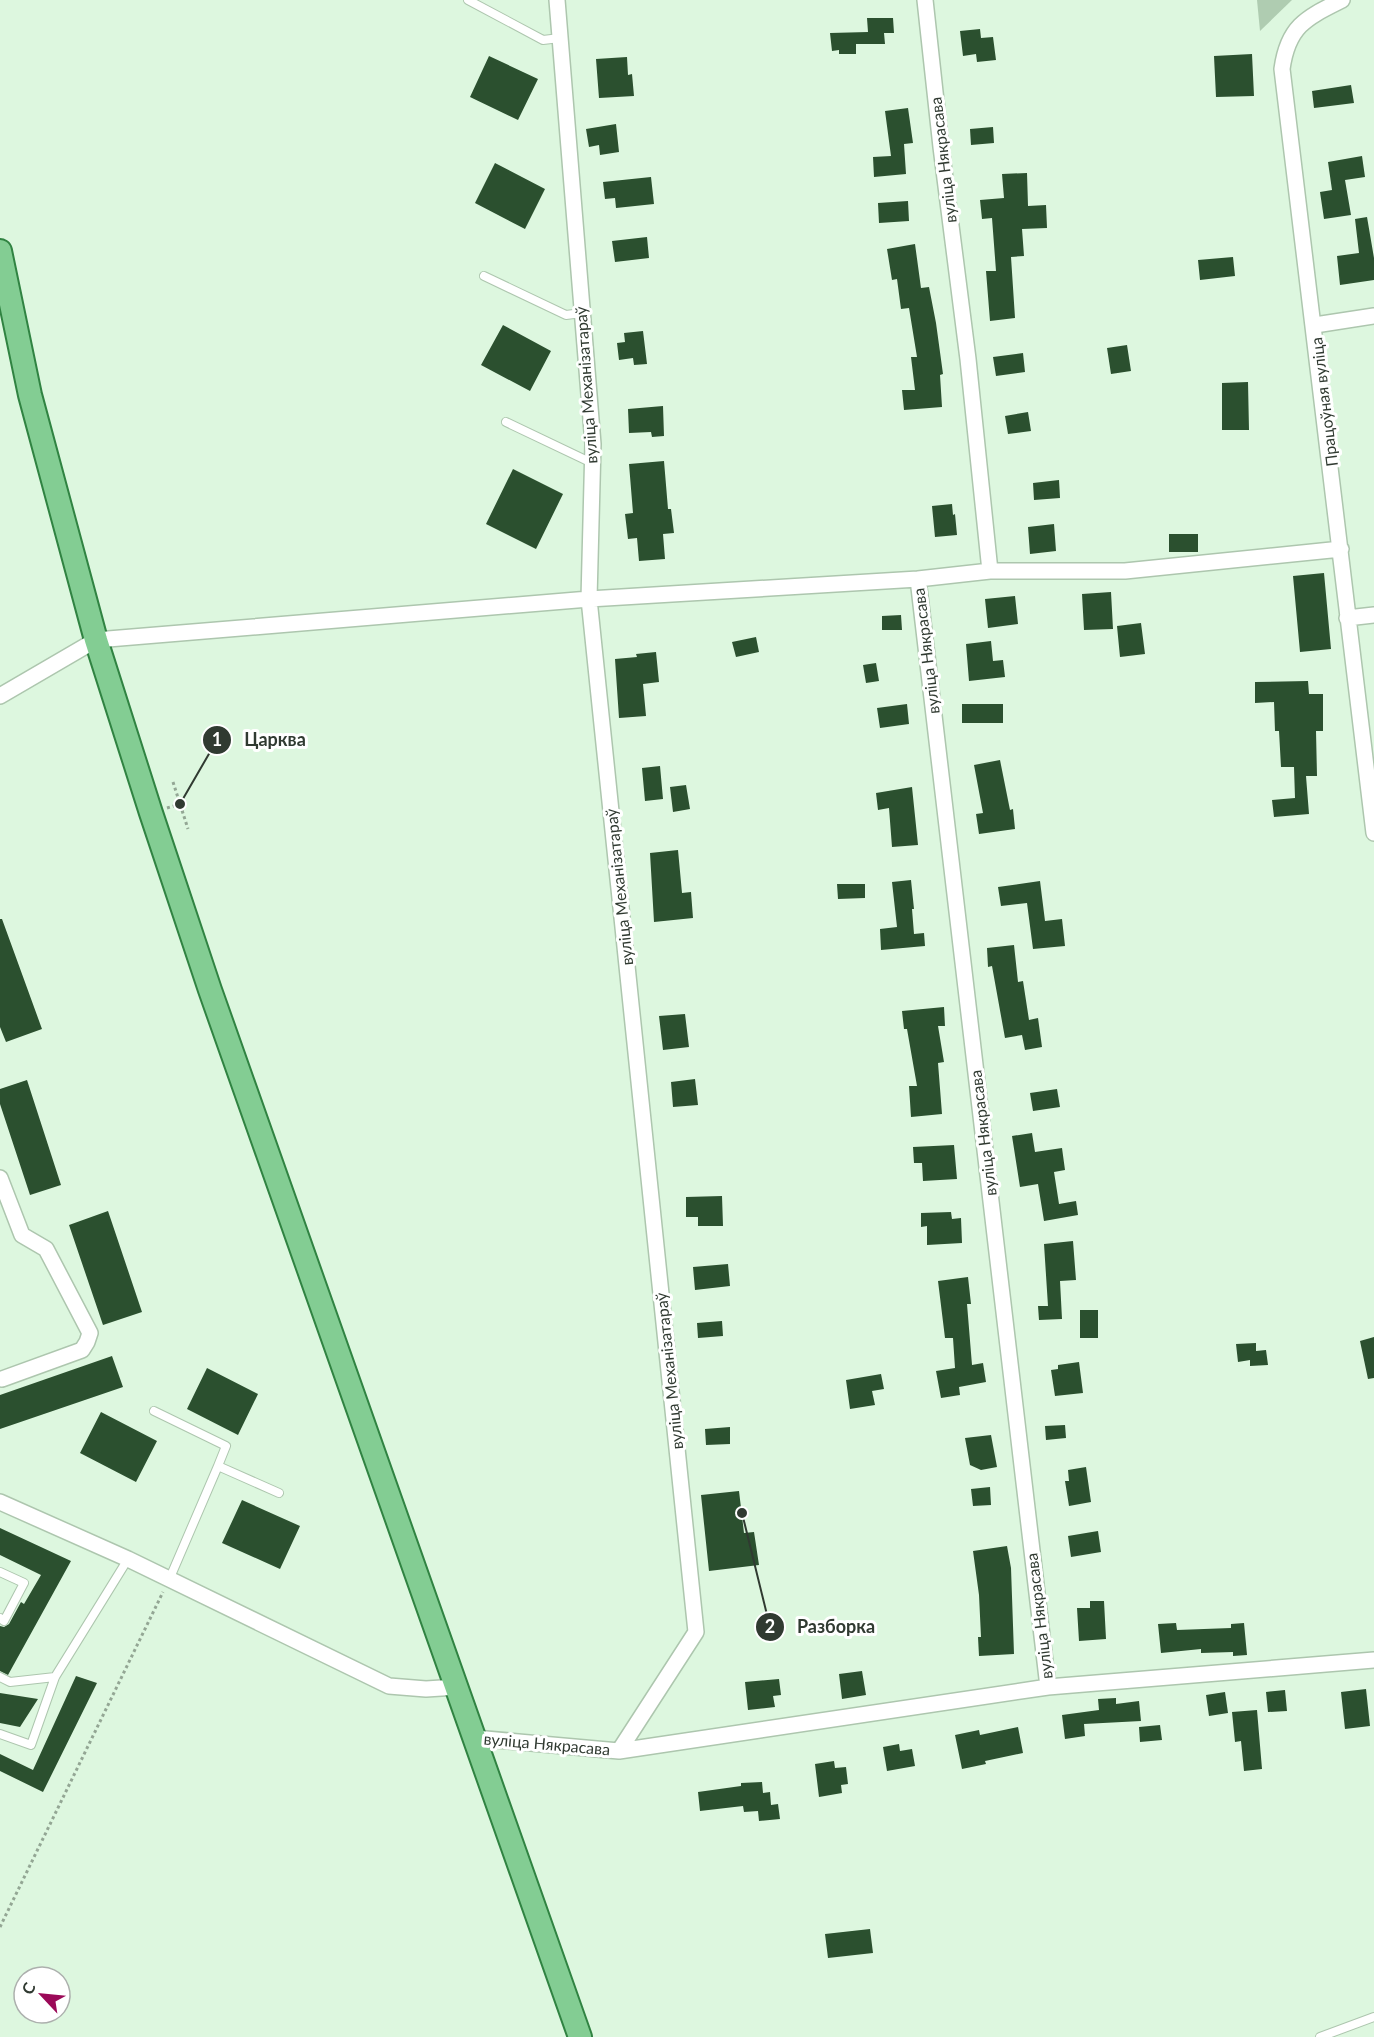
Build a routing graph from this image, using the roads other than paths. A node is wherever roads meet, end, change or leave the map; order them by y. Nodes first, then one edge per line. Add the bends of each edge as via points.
1 (468, 0) edge
2 (556, 0) edge
3 (925, 0) edge
4 (1342, 0) edge
5 (560, 38) junction
6 (0, 251) edge
7 (484, 276) dead end
8 (582, 313) junction
9 (1374, 316) edge
10 (1315, 325) junction
11 (506, 422) dead end
12 (592, 463) junction
13 (1341, 549) junction
14 (990, 571) junction
15 (918, 579) junction
16 (589, 599) junction
17 (1374, 615) edge
18 (1347, 618) junction
19 (96, 640) junction
20 (0, 696) edge
21 (1374, 833) edge
22 (0, 1178) edge
23 (2, 1379) dead end
24 (154, 1411) dead end
25 (218, 1466) junction
26 (279, 1493) dead end
27 (0, 1502) edge
28 (128, 1559) junction
29 (0, 1572) edge
30 (169, 1580) junction
31 (0, 1618) edge
32 (1374, 1660) edge
33 (0, 1677) edge
34 (55, 1677) junction
35 (457, 1687) junction
36 (1048, 1687) junction
37 (0, 1734) edge
38 (475, 1738) junction
39 (619, 1751) junction
40 (1374, 2017) edge
41 (580, 2037) edge
42 (1320, 2037) edge

1 - 5 lane via 543,40
2 - 5 street, вуліца Механізатараў
3 - 14 street, вуліца Някрасава
4 - 10 street, Працоўная вуліца via 1316,13 1295,30 1285,49 1282,69
5 - 8 street, вуліца Механізатараў
6 - 19 main road via 30,395
7 - 8 lane via 566,315
8 - 12 street, вуліца Механізатараў
9 - 10 street
10 - 13 street, Працоўная вуліца
11 - 12 lane
12 - 16 street, вуліца Механізатараў
13 - 14 street via 1125,572
13 - 18 street, Працоўная вуліца
14 - 15 street
15 - 16 street
15 - 36 street, вуліца Някрасава
16 - 19 street
16 - 39 street, вуліца Механізатараў via 696,1632
17 - 18 street
18 - 21 street, Працоўная вуліца
19 - 20 street
19 - 35 main road via 210,990
22 - 23 street via 22,1235 46,1249 90,1333 82,1350
24 - 25 lane via 226,1446
25 - 26 lane
25 - 30 lane
27 - 28 street
28 - 30 street
28 - 34 lane
29 - 31 lane via 24,1583 4,1621
30 - 35 street via 389,1686
32 - 36 street, вуліца Някрасава
33 - 34 lane via 10,1682
34 - 37 lane via 31,1745
35 - 38 main road
36 - 39 street, вуліца Някрасава
38 - 39 street, вуліца Някрасава
38 - 41 main road
40 - 42 lane

